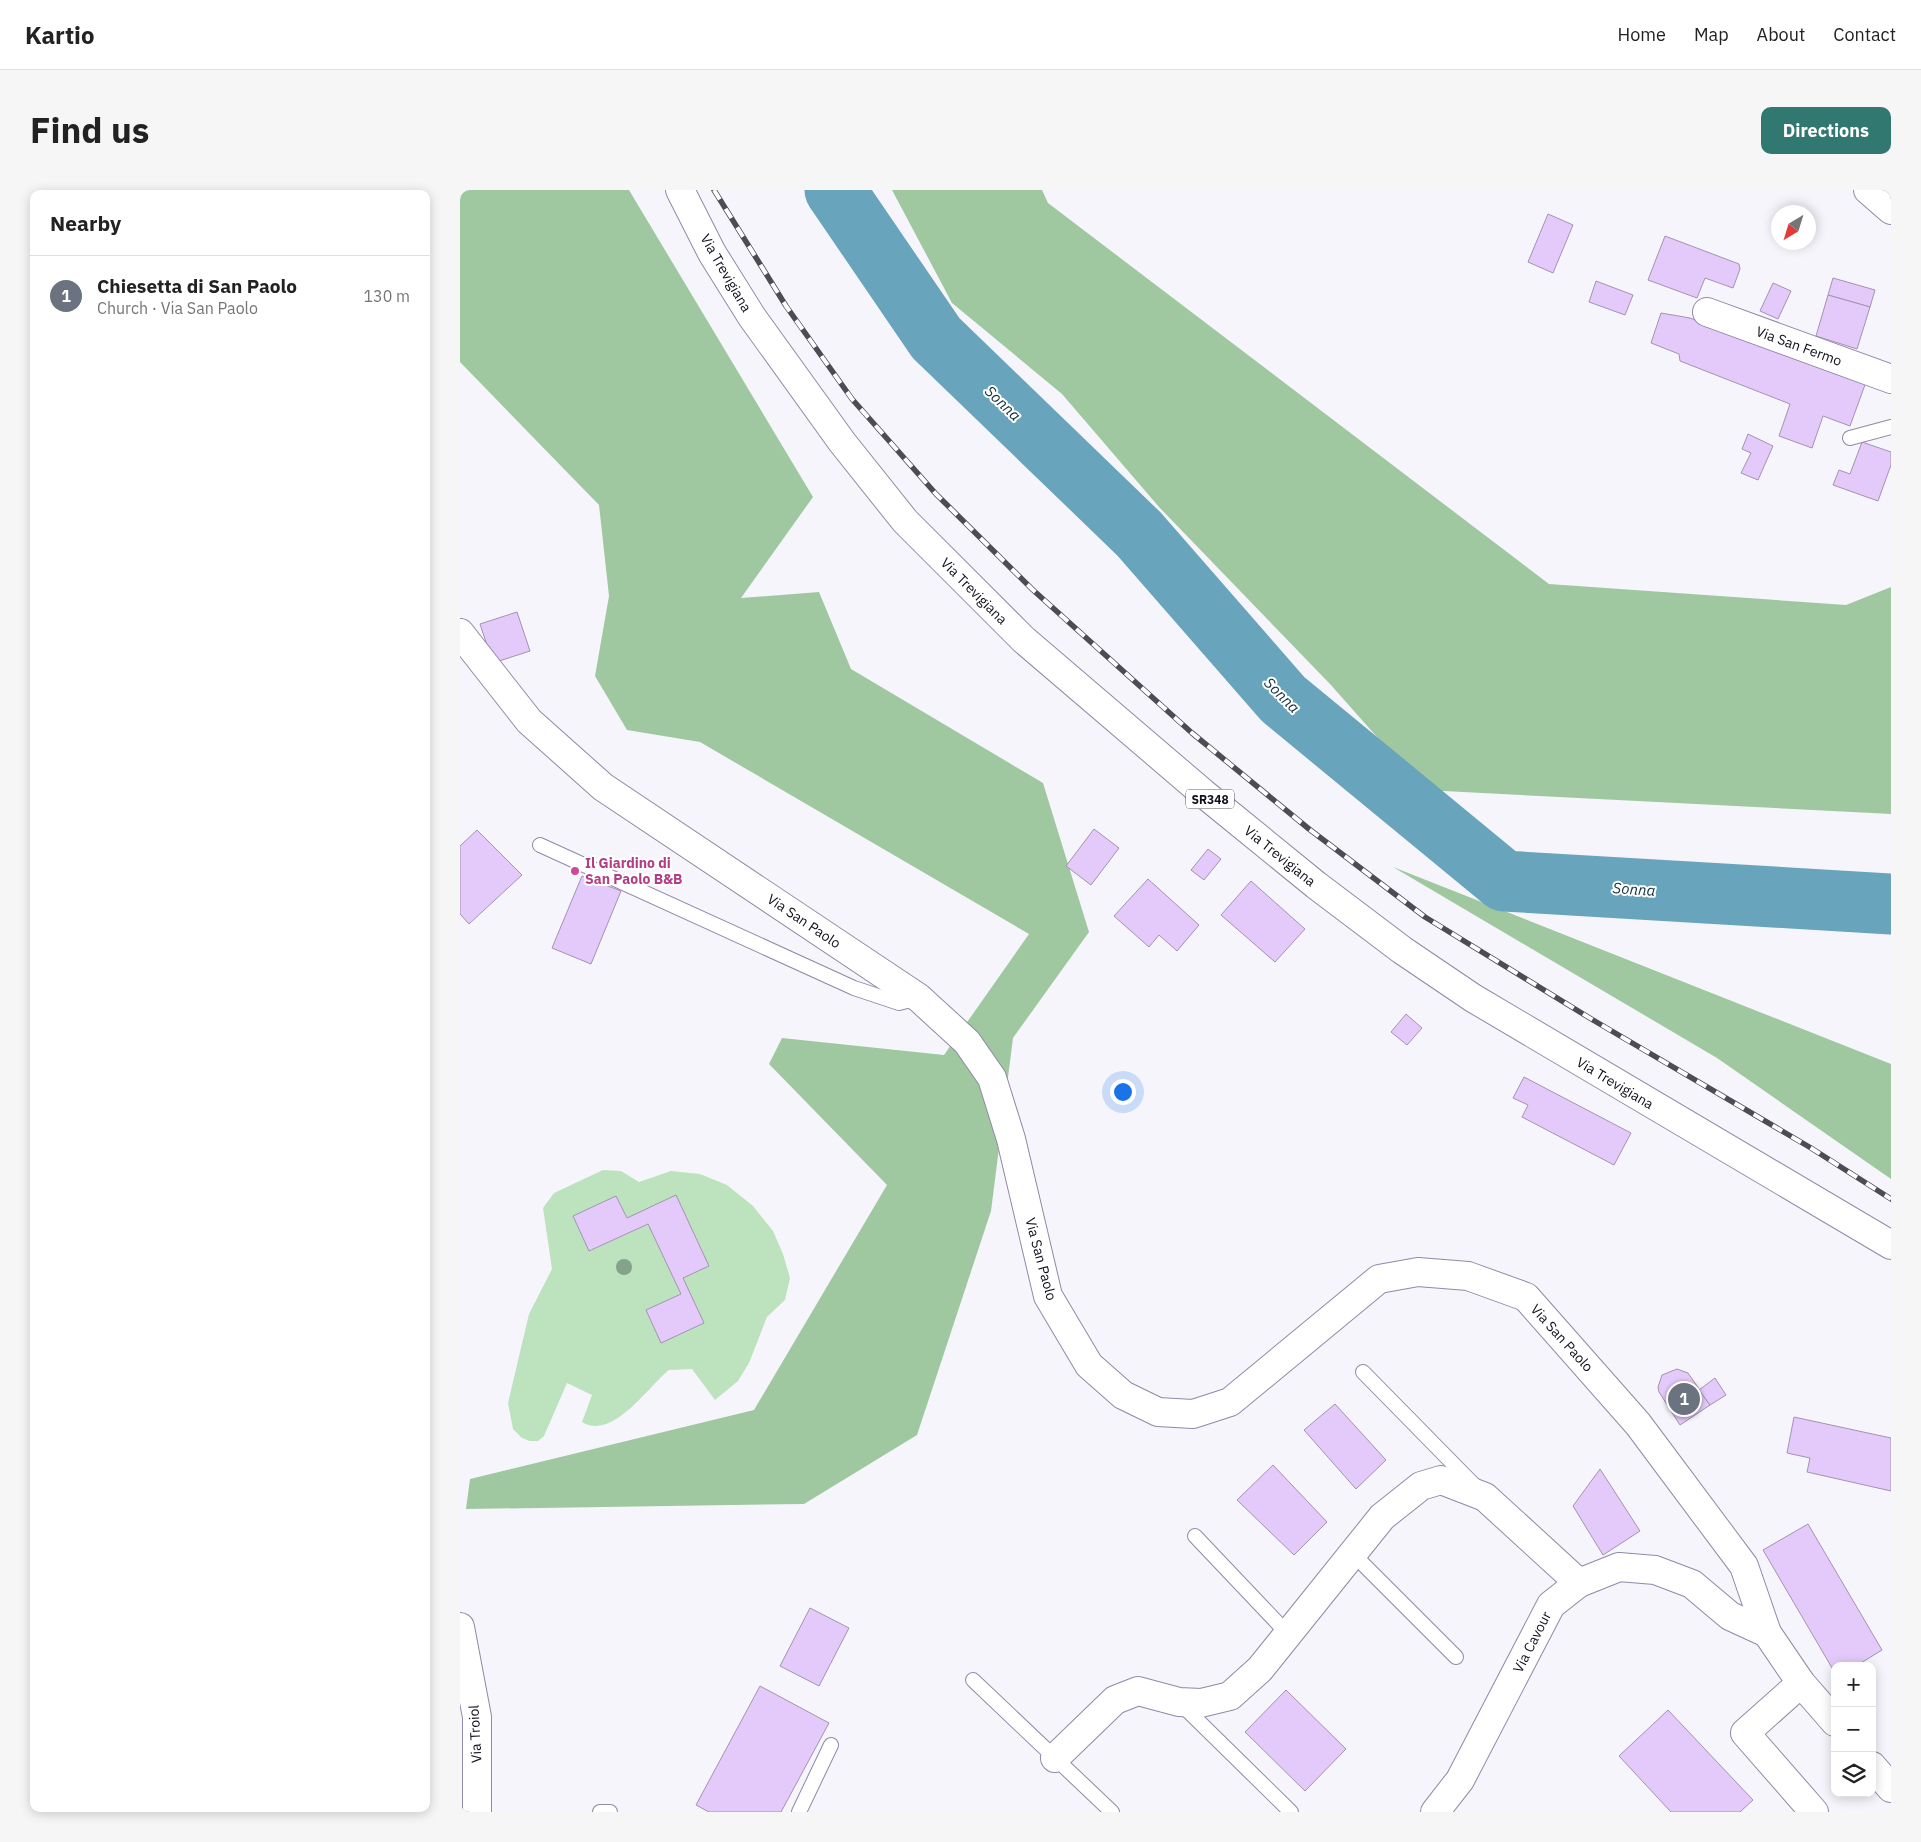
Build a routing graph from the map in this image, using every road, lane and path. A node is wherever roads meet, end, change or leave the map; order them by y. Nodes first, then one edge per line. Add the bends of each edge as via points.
1 (680, 190) edge
2 (1868, 190) edge
3 (1891, 210) edge
4 (1707, 312) dead end
5 (1891, 379) edge
6 (1891, 427) edge
7 (1850, 438) dead end
8 (460, 633) edge
9 (540, 845) dead end
10 (919, 998) junction
11 (1891, 1245) edge
12 (1363, 1372) dead end
13 (1485, 1497) junction
14 (1195, 1536) dead end
15 (1353, 1554) junction
16 (1578, 1583) junction
17 (460, 1626) edge
18 (1767, 1632) junction
19 (1288, 1634) junction
20 (1456, 1657) dead end
21 (972, 1680) dead end
22 (1801, 1683) junction
23 (1179, 1702) junction
24 (1831, 1717) edge
25 (831, 1745) dead end
26 (1055, 1758) junction
27 (1876, 1771) edge
28 (1891, 1788) edge
29 (1802, 1807) edge
30 (477, 1812) edge
31 (600, 1812) edge
32 (610, 1812) edge
33 (799, 1812) edge
34 (1112, 1812) edge
35 (1291, 1812) edge
36 (1435, 1812) edge

1 - 11 main road, Via Trevigiana / SR348 via 712,253 752,316 842,442 905,521 1024,640 1203,793 1402,950 1473,998
2 - 3 main road
4 - 5 main road, Via San Fermo
6 - 7 lane
8 - 10 main road, Via San Paolo via 529,721 602,787
9 - 10 lane via 854,988 899,1003
10 - 18 main road, Via San Paolo via 967,1042 992,1078 1011,1139 1048,1296 1089,1365 1123,1395 1158,1412 1193,1414 1230,1402 1379,1279 1418,1272 1468,1276 1526,1297 1638,1424 1744,1566
12 - 13 lane
13 - 15 main road via 1441,1480 1421,1486 1382,1517
13 - 16 main road
14 - 19 lane
15 - 19 main road
15 - 20 lane
16 - 18 main road, Via Cavour via 1619,1567 1655,1570 1692,1584 1730,1616
16 - 36 main road, Via Cavour via 1551,1605 1460,1780
17 - 30 main road, Via Troiol via 477,1717
18 - 22 main road
19 - 23 main road via 1260,1669 1230,1696 1201,1702
21 - 26 lane
22 - 24 main road
22 - 29 main road via 1745,1734
23 - 26 main road via 1138,1691 1115,1700
23 - 35 lane
25 - 33 lane
26 - 34 lane
27 - 28 main road
31 - 32 lane

